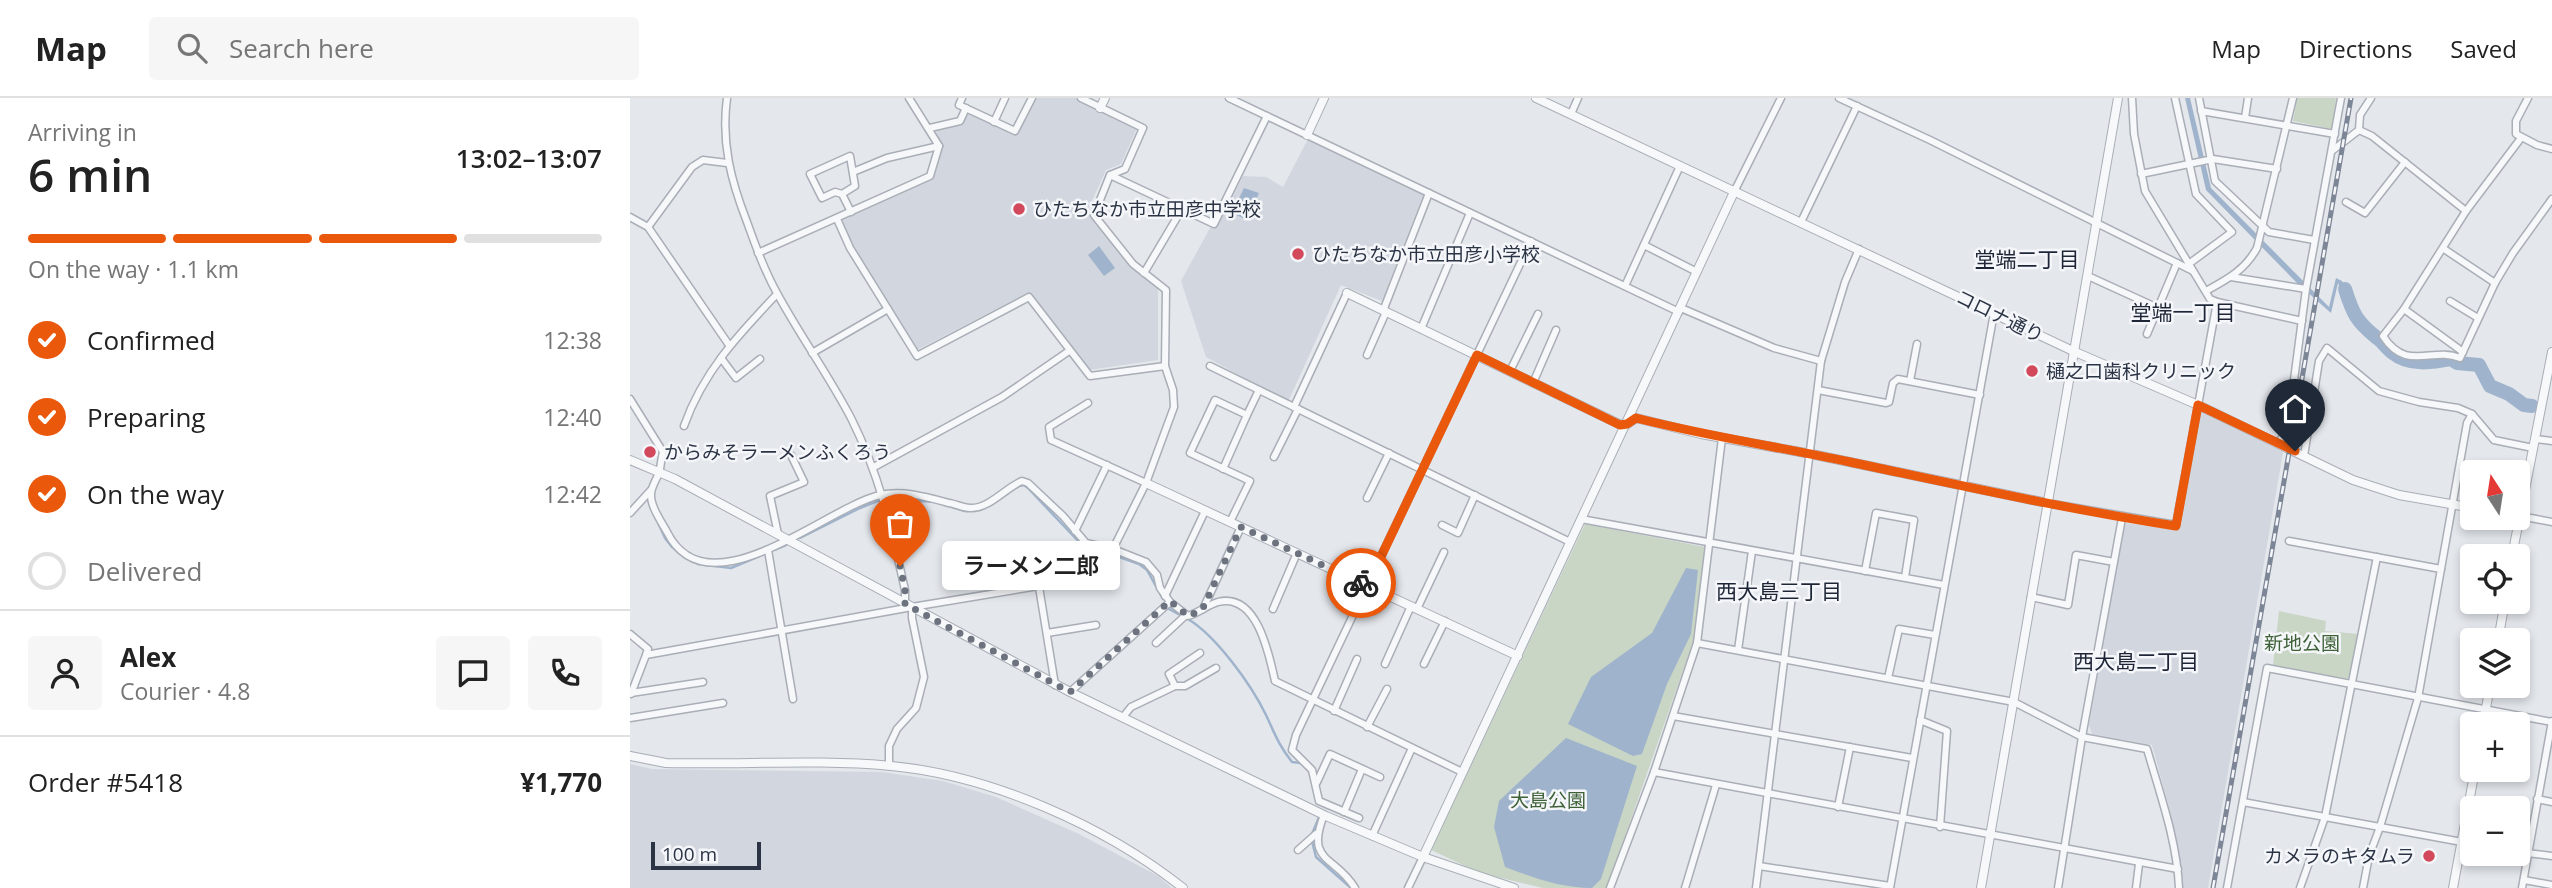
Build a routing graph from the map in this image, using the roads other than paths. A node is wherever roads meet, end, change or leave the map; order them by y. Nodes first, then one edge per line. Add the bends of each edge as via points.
1 (727, 98) edge
2 (909, 98) edge
3 (962, 98) edge
4 (1005, 98) edge
5 (1032, 98) edge
6 (1080, 98) edge
7 (1105, 98) edge
8 (1229, 98) edge
9 (1324, 98) edge
10 (1536, 98) edge
11 (1578, 98) edge
12 (1780, 98) edge
13 (1839, 98) edge
14 (2118, 98) edge
15 (2132, 98) edge
16 (2175, 98) edge
17 (2199, 98) edge
18 (2248, 98) edge
19 (2293, 98) edge
20 (2341, 98) edge
21 (2371, 98) edge
22 (2528, 98) edge
23 (1549, 101) edge
24 (1857, 106) junction
25 (966, 108) junction
26 (1100, 108) junction
27 (2201, 111) junction
28 (1571, 114) junction
29 (1267, 116) junction
30 (2245, 118) junction
31 (994, 122) junction
32 (2288, 125) junction
33 (930, 128) junction
34 (2360, 130) junction
35 (2335, 134) junction
36 (1307, 135) junction
37 (2521, 138) junction
38 (939, 146) junction
39 (2552, 149) edge
40 (2333, 150) junction
41 (2213, 159) junction
42 (2405, 162) junction
43 (727, 163) junction
44 (2188, 165) junction
45 (1681, 166) junction
46 (2277, 169) junction
47 (853, 172) junction
48 (2141, 174) junction
49 (1111, 175) junction
50 (1735, 190) junction
51 (1429, 193) junction
52 (842, 194) junction
53 (2552, 199) edge
54 (2346, 202) dead end
55 (1182, 209) junction
56 (2466, 211) junction
57 (850, 212) junction
58 (1470, 213) junction
59 (630, 217) edge
60 (837, 219) junction
61 (1801, 222) junction
62 (2096, 222) junction
63 (648, 227) junction
64 (2263, 227) junction
65 (2314, 240) junction
66 (1531, 241) junction
67 (1644, 245) junction
68 (1859, 249) junction
69 (2444, 249) junction
70 (758, 253) junction
71 (2177, 263) junction
72 (2190, 263) junction
73 (2194, 271) junction
74 (1698, 272) junction
75 (1144, 273) junction
76 (2088, 276) junction
77 (2231, 277) junction
78 (2495, 283) junction
79 (1625, 286) junction
80 (2306, 289) junction
81 (2206, 291) junction
82 (1347, 293) joint
83 (777, 294) junction
84 (2450, 301) dead end
85 (2217, 302) junction
86 (2158, 307) junction
87 (888, 309) junction
88 (2404, 309) junction
89 (1680, 310) junction
90 (1385, 311) junction
91 (1994, 313) junction
92 (1538, 314) dead end
93 (2478, 318) junction
94 (2302, 321) junction
95 (1421, 329) junction
96 (1556, 330) dead end
97 (2147, 334) dead end
98 (1917, 344) dead end
99 (729, 345) junction
100 (2073, 351) junction
101 (1069, 352) junction
102 (2463, 352) junction
103 (2552, 352) edge
104 (812, 353) junction
105 (1367, 355) dead end
106 (1477, 355) junction
107 (721, 358) junction
108 (760, 359) dead end
109 (1821, 361) junction
110 (1166, 366) junction
111 (1210, 366) dead end
112 (1510, 371) junction
113 (1910, 381) junction
114 (1533, 383) junction
115 (1259, 390) junction
116 (1818, 390) junction
117 (1980, 395) junction
118 (2548, 398) edge
119 (630, 399) edge
120 (1088, 402) dead end
121 (2198, 405) junction
122 (1296, 408) junction
123 (2472, 414) junction
124 (1247, 415) junction
125 (1627, 424) junction
126 (684, 426) dead end
127 (1722, 438) junction
128 (2552, 441) edge
129 (2534, 443) junction
130 (2278, 444) junction
131 (1389, 453) junction
132 (1811, 454) junction
133 (791, 455) dead end
134 (2304, 456) junction
135 (1274, 457) dead end
136 (630, 460) edge
137 (2530, 462) edge
138 (1107, 465) junction
139 (874, 467) junction
140 (1223, 468) junction
141 (1422, 469) junction
142 (659, 473) junction
143 (1146, 483) junction
144 (1963, 485) junction
145 (651, 490) junction
146 (883, 494) junction
147 (1475, 495) junction
148 (1367, 498) dead end
149 (2047, 503) junction
150 (2453, 505) junction
151 (2460, 506) edge
152 (1205, 511) junction
153 (630, 513) edge
154 (2122, 518) junction
155 (2530, 518) edge
156 (1581, 519) junction
157 (1230, 522) junction
158 (2552, 522) edge
159 (1442, 525) dead end
160 (1241, 527) junction
161 (1075, 531) junction
162 (778, 534) junction
163 (789, 540) junction
164 (2289, 541) dead end
165 (1570, 542) junction
166 (1709, 544) junction
167 (1113, 549) junction
168 (768, 550) junction
169 (1752, 551) junction
170 (1444, 552) dead end
171 (1297, 553) junction
172 (2377, 557) junction
173 (1797, 559) junction
174 (2114, 562) junction
175 (2441, 569) junction
176 (1865, 571) junction
177 (1098, 576) dead end
178 (1905, 578) junction
179 (1944, 585) junction
180 (1367, 586) junction
181 (1039, 587) junction
182 (2032, 597) junction
183 (1168, 599) junction
184 (908, 605) junction
185 (1414, 608) junction
186 (1273, 609) dead end
187 (1202, 610) junction
188 (1186, 615) junction
189 (1445, 621) junction
190 (1097, 625) dead end
191 (781, 631) junction
192 (1047, 633) junction
193 (630, 634) edge
194 (1935, 635) junction
195 (1156, 643) dead end
196 (1697, 643) junction
197 (1738, 650) junction
198 (1200, 653) dead end
199 (646, 655) junction
200 (1518, 656) junction
201 (1357, 659) dead end
202 (1785, 659) junction
203 (1385, 664) dead end
204 (1423, 664) dead end
205 (1216, 668) dead end
206 (1888, 678) junction
207 (703, 682) dead end
208 (1055, 685) junction
209 (1926, 685) junction
210 (2351, 685) junction
211 (1175, 686) junction
212 (1387, 689) dead end
213 (1070, 692) junction
214 (631, 695) edge
215 (2418, 698) junction
216 (2488, 698) edge
217 (793, 699) dead end
218 (1312, 700) junction
219 (723, 702) dead end
220 (2014, 702) junction
221 (1334, 711) junction
222 (2486, 711) junction
223 (1673, 716) junction
224 (1123, 717) junction
225 (630, 718) edge
226 (1920, 720) junction
227 (2552, 722) edge
228 (1367, 727) junction
229 (1775, 735) junction
230 (2082, 737) junction
231 (1850, 747) junction
232 (1412, 748) junction
233 (2550, 749) edge
234 (630, 756) edge
235 (1912, 758) junction
236 (889, 766) junction
237 (1362, 769) junction
238 (1462, 772) junction
239 (1654, 772) junction
240 (1380, 776) dead end
241 (1317, 782) junction
242 (1716, 785) junction
243 (1767, 795) junction
244 (2537, 799) junction
245 (2243, 802) junction
246 (2552, 802) edge
247 (1838, 807) junction
248 (1344, 812) junction
249 (1324, 815) junction
250 (2325, 817) junction
251 (1359, 818) dead end
252 (1902, 820) junction
253 (1940, 827) junction
254 (2380, 827) junction
255 (1316, 834) junction
256 (1372, 836) junction
257 (1990, 836) junction
258 (2530, 841) edge
259 (2460, 842) edge
260 (2460, 848) edge
261 (2064, 849) junction
262 (1298, 850) dead end
263 (2530, 853) edge
264 (2552, 856) edge
265 (1423, 857) junction
266 (2139, 864) junction
267 (1759, 866) junction
268 (2526, 866) edge
269 (2178, 869) junction
270 (2524, 880) junction
271 (2552, 885) edge
272 (1890, 887) edge
273 (1183, 888) edge
274 (1355, 888) edge
275 (1408, 888) edge
276 (1514, 888) edge
277 (1610, 888) edge
278 (1685, 888) edge
279 (1756, 888) edge
280 (1981, 888) edge
281 (2058, 888) edge
282 (2136, 888) edge
283 (2179, 888) edge
284 (2227, 888) edge
285 (2300, 888) edge
286 (2363, 888) edge
287 (2453, 888) edge
288 (2522, 888) edge

1 - 43 street
2 - 33 street
3 - 25 street via 959,105
4 - 31 street
5 - 31 street via 1015,131
6 - 26 street
7 - 26 street
8 - 29 street
9 - 36 street
10 - 23 street, コロナ通り
11 - 28 street
12 - 50 street
13 - 24 street
14 - 62 street
15 - 48 street
16 - 44 street
17 - 27 street
18 - 30 street
19 - 32 street
20 - 35 street
21 - 34 street via 2360,115
22 - 37 street via 2515,128
23 - 28 street, コロナ通り
24 - 61 street
24 - 62 street
25 - 31 street
25 - 33 street via 960,121
26 - 49 street via 1143,128 1125,169
27 - 30 street
27 - 41 street
28 - 45 street, コロナ通り
29 - 36 street
29 - 55 street via 1214,224
30 - 32 street
32 - 35 street
32 - 46 street
33 - 38 street
34 - 40 street
34 - 42 street
35 - 40 street
36 - 51 street
37 - 39 street
37 - 56 street
38 - 47 street via 887,158
38 - 57 street via 930,176
40 - 65 street
41 - 44 street
41 - 46 street
41 - 64 street via 2215,181
42 - 54 street via 2365,213
42 - 56 street
43 - 63 street via 703,160 692,167
43 - 70 street
44 - 48 street
44 - 72 street via 2196,194 2232,232
45 - 50 street, コロナ通り
45 - 67 street
46 - 64 street
47 - 52 street via 855,186
47 - 52 street via 850,156 810,174 822,198
48 - 72 street via 2145,191
49 - 55 street
49 - 75 street via 1094,215
50 - 61 street, コロナ通り
50 - 74 street
51 - 58 street
51 - 90 street
52 - 57 street
53 - 78 street
55 - 75 street
56 - 69 street
57 - 60 street
58 - 66 street
58 - 95 street
59 - 63 street
60 - 70 street
60 - 87 street
61 - 68 street, コロナ通り
62 - 71 street
62 - 76 street
63 - 99 street
64 - 65 street
64 - 77 street via 2249,262
65 - 80 street
66 - 79 street
66 - 106 street
67 - 74 street
67 - 79 street
68 - 91 street, コロナ通り
68 - 109 street
69 - 78 street
69 - 88 street
70 - 83 street
71 - 73 street
71 - 86 street
72 - 73 street
73 - 81 street
74 - 89 street
75 - 110 street via 1166,290
76 - 86 street
76 - 100 street
77 - 80 street
77 - 81 street
78 - 93 street
79 - 89 street
80 - 94 street
81 - 85 street
82 - 90 street
82 - 122 street
83 - 99 street
83 - 104 street
84 - 93 street
85 - 94 street
85 - 121 street
86 - 97 street
87 - 101 street via 917,356 1029,298
87 - 104 street
88 - 102 street
88 - 102 street via 2383,336 2399,352 2460,358
89 - 109 street via 1774,348
89 - 125 street
90 - 95 street
90 - 105 street
91 - 100 street, コロナ通り
91 - 117 street
92 - 112 street
93 - 102 street
94 - 130 street via 2292,396
95 - 106 street
96 - 114 street
98 - 113 street
99 - 107 street
100 - 121 street, コロナ通り
100 - 149 street
101 - 110 street via 1090,376
101 - 139 street via 1002,397
103 - 118 street
104 - 139 street
106 - 112 street
106 - 141 street
107 - 108 street via 736,378
107 - 126 street
109 - 116 street
110 - 143 street via 1174,407
111 - 115 street
112 - 114 street
113 - 116 street via 1895,380 1886,403
113 - 117 street
114 - 125 street via 1620,425
115 - 122 street
115 - 124 street
116 - 132 street
117 - 144 street
118 - 129 street
119 - 142 street via 663,452
120 - 138 street via 1049,427 1051,440
121 - 130 street, コロナ通り
121 - 154 street via 2176,526
122 - 131 street
122 - 135 street
123 - 129 street via 2494,440 2514,446
123 - 134 street via 2379,391 2327,348 2319,361
123 - 150 street
124 - 140 street
124 - 140 street via 1215,400 1189,453
125 - 127 street via 1636,418
125 - 156 street
127 - 132 street
127 - 166 street
128 - 129 street
129 - 137 street
130 - 134 street, コロナ通り
131 - 141 street
131 - 148 street
132 - 144 street
132 - 173 street
133 - 162 street via 803,482 770,496
134 - 150 street, コロナ通り via 2375,488
136 - 142 street
138 - 143 street
138 - 161 street
139 - 146 street
140 - 157 street via 1250,481
141 - 147 street
141 - 180 street
142 - 145 street
142 - 162 street
143 - 152 street
143 - 167 street
144 - 149 street
144 - 179 street
145 - 153 street
145 - 168 street via 652,503 677,550 693,559 735,561
146 - 161 street via 911,494 970,508 1022,481
146 - 163 street via 839,511
146 - 184 street
147 - 159 street via 1458,533
147 - 165 street
149 - 154 street
149 - 182 street
150 - 151 street, コロナ通り
150 - 175 street
152 - 157 street
152 - 183 street
154 - 174 street
155 - 158 street
156 - 165 street
156 - 166 street
157 - 160 street
160 - 171 street
160 - 187 street
161 - 167 street via 1086,543
162 - 163 street
163 - 168 street
163 - 184 street
164 - 172 street
165 - 200 street
166 - 169 street
166 - 196 street
167 - 183 street via 1146,562
168 - 191 street
169 - 173 street
169 - 197 street
170 - 185 street
171 - 180 street
171 - 186 street
172 - 175 street
172 - 210 street
173 - 176 street
173 - 202 street
174 - 182 street via 2076,555 2068,605
174 - 230 street
175 - 215 street
176 - 178 street
176 - 178 street via 1876,513 1914,520
177 - 181 street
178 - 179 street
179 - 194 street
180 - 185 street
180 - 218 street
181 - 184 street
181 - 192 street
182 - 220 street
183 - 188 street
183 - 213 street
184 - 191 street
184 - 208 street
184 - 236 street via 924,677 916,708 889,746
185 - 189 street
185 - 203 street
187 - 188 street
187 - 218 street via 1219,602 1247,608 1268,647 1275,681
188 - 195 street
189 - 200 street
189 - 204 street
190 - 192 street
191 - 199 street
191 - 217 street
192 - 208 street
193 - 199 street via 648,649
194 - 206 street via 1899,629
194 - 209 street
196 - 197 street
196 - 223 street
197 - 202 street
198 - 211 street via 1169,674
199 - 214 street
200 - 238 street
201 - 221 street
202 - 206 street
202 - 229 street
205 - 211 street via 1185,686
206 - 209 street
207 - 214 street
208 - 213 street
209 - 220 street
209 - 226 street
210 - 215 street
210 - 245 street via 2267,668
210 - 250 street
211 - 224 street via 1131,707
212 - 228 street
213 - 224 street
215 - 222 street
215 - 254 street
216 - 222 street
218 - 221 street
218 - 241 street via 1292,750 1309,765
219 - 225 street
220 - 230 street
220 - 257 street
221 - 228 street
222 - 227 street
223 - 229 street
223 - 239 street
224 - 249 street
226 - 235 street
226 - 253 street via 1947,731
227 - 233 street
228 - 232 street
229 - 231 street
229 - 243 street
230 - 261 street
230 - 269 street via 2147,749
231 - 235 street
231 - 247 street
232 - 238 street
232 - 256 street
233 - 244 street
234 - 236 street via 666,763
235 - 252 street
236 - 273 street via 965,778 1042,806 1135,855
237 - 240 street
237 - 241 street via 1330,754
237 - 248 street
238 - 265 street
239 - 242 street
239 - 277 street
241 - 248 street via 1319,801
242 - 243 street
242 - 278 street
243 - 247 street
243 - 267 street
244 - 246 street
244 - 258 street
245 - 250 street
245 - 284 street
247 - 252 street
248 - 251 street
249 - 255 street
249 - 256 street
250 - 254 street
250 - 285 street
252 - 253 street
252 - 272 street
253 - 257 street
254 - 259 street
254 - 286 street
255 - 262 street
255 - 274 street via 1319,850
256 - 265 street
257 - 261 street
257 - 280 street
260 - 287 street
261 - 266 street
261 - 281 street
263 - 264 street
265 - 275 street
265 - 276 street
266 - 269 street
266 - 282 street
267 - 272 street
267 - 279 street
268 - 270 street
269 - 283 street
270 - 271 street
270 - 288 street

